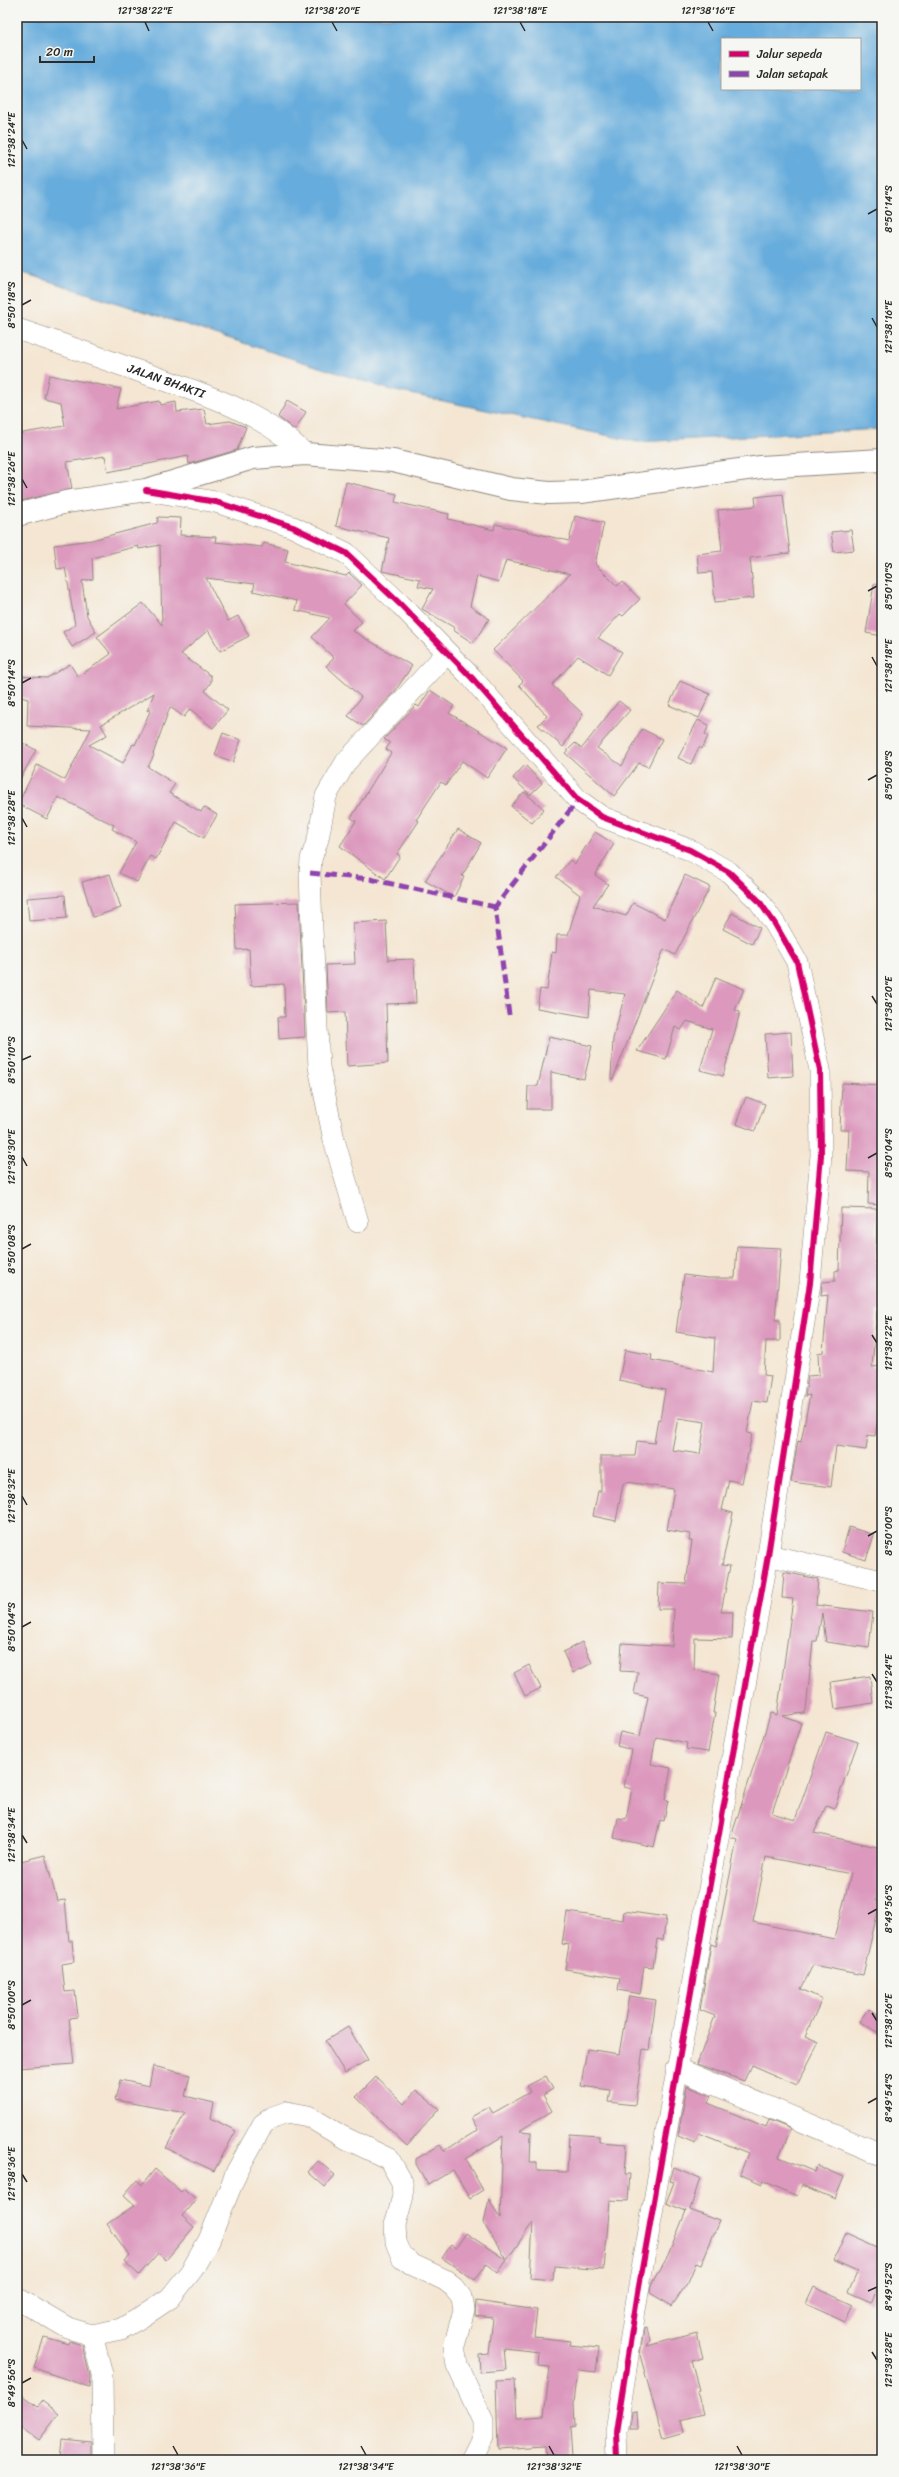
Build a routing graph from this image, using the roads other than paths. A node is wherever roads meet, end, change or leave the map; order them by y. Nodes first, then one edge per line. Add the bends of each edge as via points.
1 (17, 329) edge
2 (305, 454) junction
3 (882, 460) edge
4 (146, 490) junction
5 (17, 515) edge
6 (447, 653) junction
7 (358, 1222) dead end
8 (768, 1555) junction
9 (882, 1581) edge
10 (676, 2068) junction
11 (882, 2155) edge
12 (17, 2298) edge
13 (92, 2335) junction
14 (103, 2460) edge
15 (471, 2460) edge
16 (617, 2460) edge

1 - 2 street, JALAN BHAKTI via 197,391 261,419 290,438
2 - 3 highway via 393,461 511,489 549,493 582,492 761,467
2 - 4 highway via 253,458
4 - 5 highway via 66,502
4 - 6 street via 216,502 292,527 346,553
6 - 7 street via 346,762 326,796 318,839 311,859 311,921 319,1067 334,1140
6 - 8 street via 589,809 602,817 690,850 729,872 759,901 797,962 820,1070 821,1155 810,1283
8 - 9 street
8 - 10 street
10 - 11 street
10 - 16 street via 616,2432
12 - 13 street via 68,2328
13 - 14 street via 102,2374
13 - 15 street via 121,2328 170,2298 192,2270 208,2240 237,2171 263,2124 287,2112 308,2116 341,2136 389,2159 402,2182 403,2196 395,2225 396,2242 402,2257 445,2280 462,2297 464,2310 454,2346 457,2365 483,2421 483,2436

